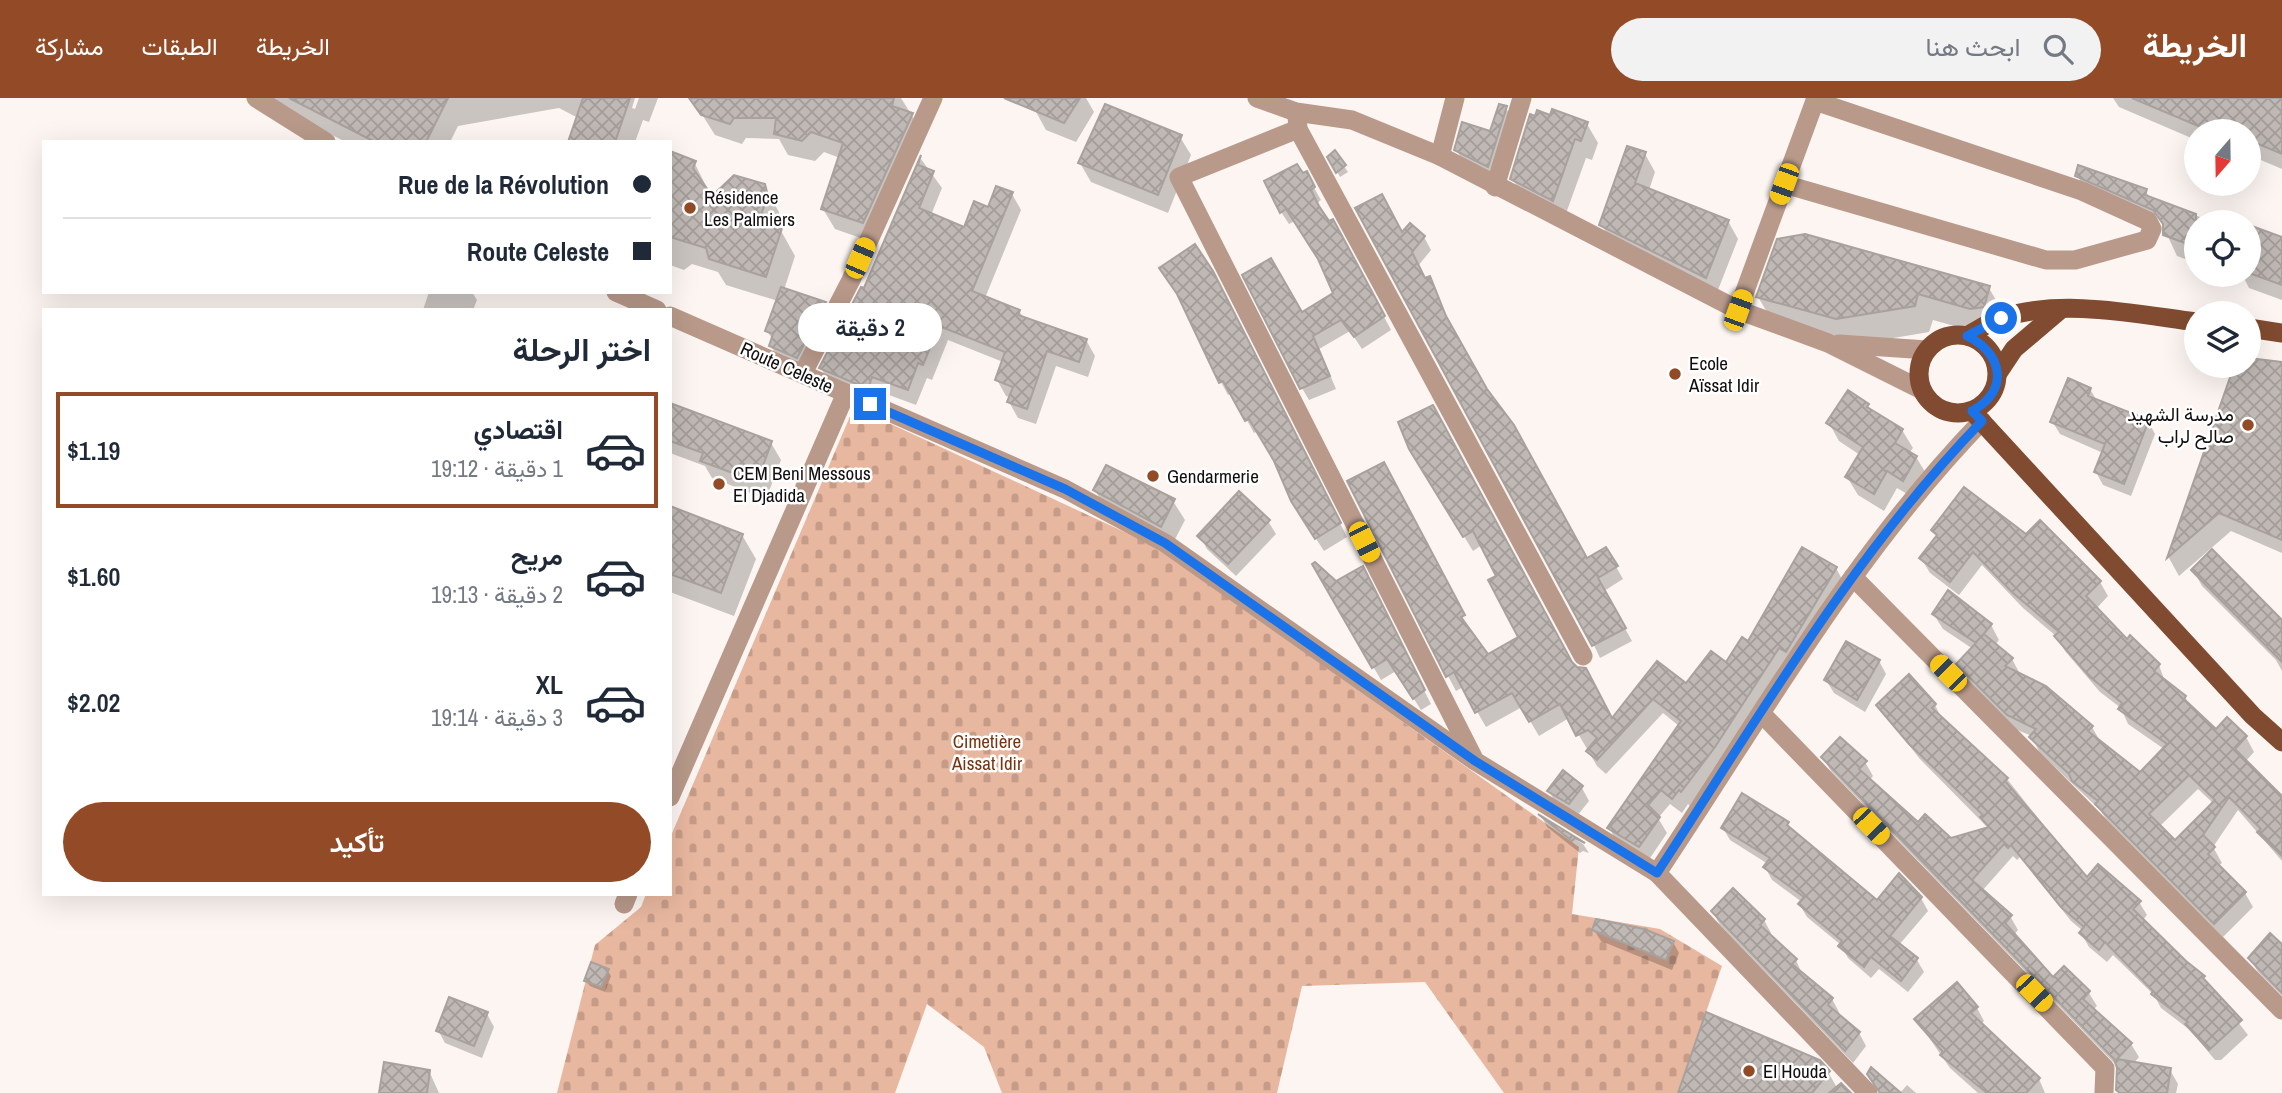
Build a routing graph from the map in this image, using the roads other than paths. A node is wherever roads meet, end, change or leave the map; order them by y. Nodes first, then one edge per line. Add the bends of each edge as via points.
1 (256, 98) edge
2 (933, 98) edge
3 (1257, 98) edge
4 (1455, 98) edge
5 (1522, 98) edge
6 (1816, 99) edge
7 (1297, 120) junction
8 (323, 140) edge
9 (1440, 156) junction
10 (1784, 184) junction
11 (1495, 187) junction
12 (621, 294) edge
13 (652, 308) edge
14 (1738, 310) junction
15 (2060, 310) junction
16 (672, 317) edge
17 (2184, 320) edge
18 (2261, 330) edge
19 (2282, 333) edge
20 (1967, 336) junction
21 (1828, 343) junction
22 (1927, 350) junction
23 (803, 373) junction
24 (1997, 373) junction
25 (1922, 390) junction
26 (846, 393) junction
27 (1977, 416) junction
28 (1853, 577) junction
29 (1583, 656) dead end
30 (1762, 714) junction
31 (2282, 742) edge
32 (1475, 761) junction
33 (672, 792) edge
34 (1657, 873) junction
35 (2282, 1010) edge
36 (1868, 1093) edge
37 (2104, 1093) edge

1 - 8 street
2 - 23 street via 851,280
3 - 7 street
4 - 9 street
5 - 11 street
6 - 10 street
6 - 10 street via 2082,191 2148,221 2152,229 2147,240 2076,260 2046,260
7 - 9 street via 1352,120
7 - 29 street
7 - 32 street via 1179,177
9 - 11 street
10 - 14 street
11 - 14 street via 1598,235
12 - 13 street
14 - 21 street
15 - 17 main road
15 - 20 main road via 2001,318
15 - 24 main road via 2014,349
16 - 23 street, Route Celeste
18 - 19 main road
20 - 22 main road via 1952,335
20 - 24 main road via 1988,350
21 - 22 street
21 - 25 street
22 - 25 main road via 1919,369
23 - 26 street, Route Celeste
24 - 27 main road via 1990,397
25 - 27 main road via 1939,408
26 - 32 street, Route Celeste via 1065,489 1165,543
26 - 33 street
27 - 28 street
27 - 31 main road
28 - 30 street
28 - 35 street
30 - 34 street
30 - 37 street via 2105,1068
32 - 34 street, Route Celeste
34 - 36 street, Route Celeste

